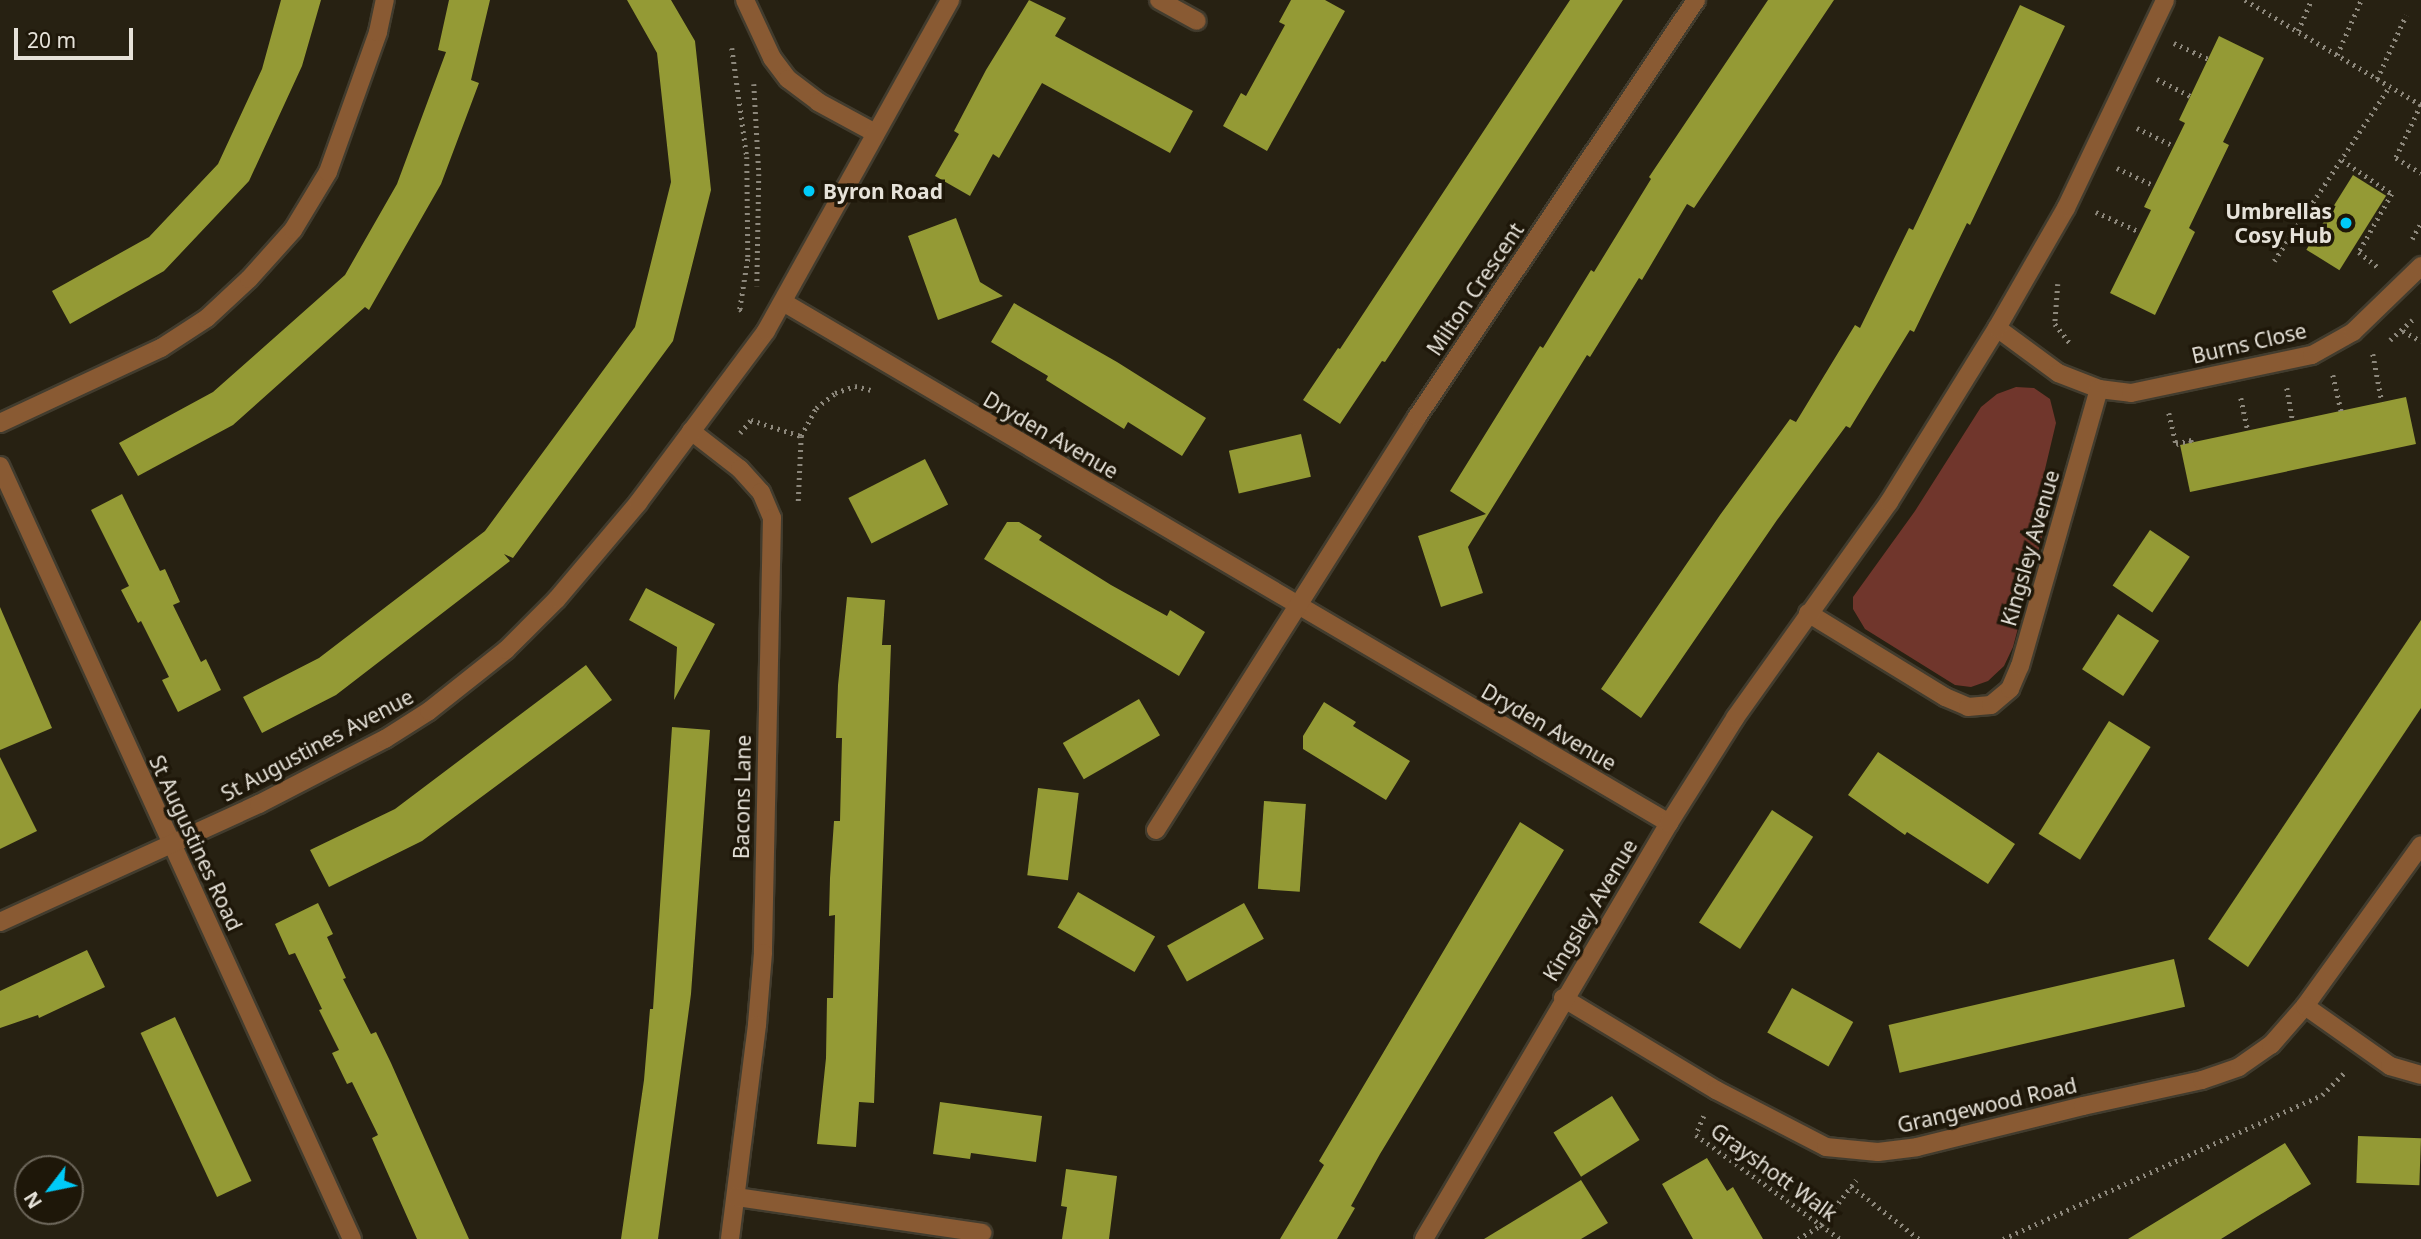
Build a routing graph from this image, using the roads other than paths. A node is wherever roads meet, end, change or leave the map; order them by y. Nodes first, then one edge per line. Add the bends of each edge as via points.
1 (385, 0) edge
2 (950, 0) edge
3 (1159, 0) edge
4 (1696, 0) edge
5 (2165, 0) edge
6 (747, 5) edge
7 (1197, 21) dead end
8 (875, 133) junction
9 (2421, 266) edge
10 (783, 302) junction
11 (1997, 328) junction
12 (2099, 388) junction
13 (0, 423) edge
14 (691, 431) junction
15 (0, 466) edge
16 (1297, 607) junction
17 (1808, 613) junction
18 (1669, 823) junction
19 (1156, 830) dead end
20 (172, 844) junction
21 (2421, 845) edge
22 (2415, 868) edge
23 (0, 922) edge
24 (1563, 998) junction
25 (2305, 1006) junction
26 (2421, 1075) edge
27 (736, 1197) junction
28 (982, 1233) dead end
29 (352, 1239) edge
30 (730, 1239) edge
31 (1424, 1239) edge

1 - 13 street via 328,172 293,230 258,269 207,318 161,348
2 - 8 street
3 - 7 street
4 - 16 street, Milton Crescent via 1417,417
5 - 11 street, Kingsley Avenue via 2066,208
6 - 8 street via 772,58 788,79 818,102
8 - 10 street
9 - 12 street, Burns Close via 2353,332 2312,355 2131,393
10 - 14 street, St Augustines Avenue
10 - 16 street, Dryden Avenue
11 - 12 street via 2058,373
11 - 17 street, Kingsley Avenue via 1889,502
12 - 17 street, Kingsley Avenue via 2020,666 2010,689 1991,705 1968,707 1945,697
14 - 20 street, St Augustines Avenue via 557,599 506,650 429,712 304,782
14 - 27 street, Bacons Lane via 761,492 772,518 763,953
15 - 20 street, St Augustines Road
16 - 18 street, Dryden Avenue
16 - 19 street
17 - 18 street, Kingsley Avenue
18 - 24 street, Kingsley Avenue
20 - 23 street, St Augustines Avenue
20 - 29 street, St Augustines Road
21 - 22 street, Grangewood Road
22 - 25 street, Grangewood Road
24 - 25 street, Grangewood Road via 1716,1090 1826,1147 1878,1152 1917,1147 2202,1080 2239,1067 2271,1045
24 - 31 street, Kingsley Avenue
25 - 26 street via 2390,1066
27 - 28 street
27 - 30 street, Bacons Lane

